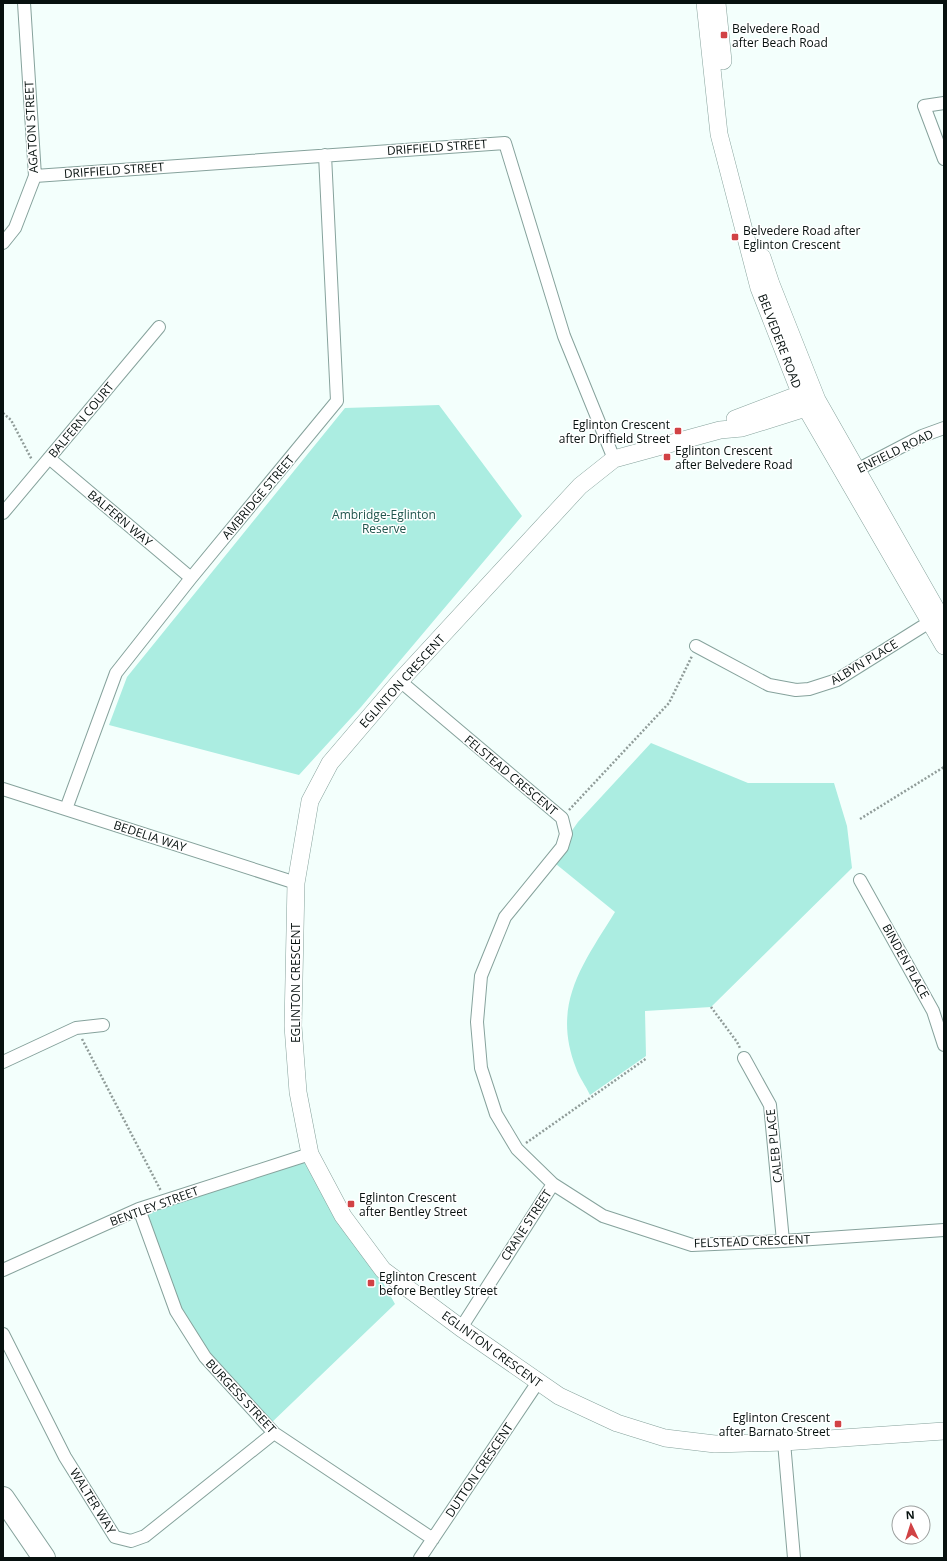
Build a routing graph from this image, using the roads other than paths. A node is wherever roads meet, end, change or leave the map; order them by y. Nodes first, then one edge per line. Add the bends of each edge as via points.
1 (24, 3) edge
2 (705, 3) edge
3 (717, 3) edge
4 (944, 103) edge
5 (325, 155) junction
6 (944, 159) edge
7 (35, 176) junction
8 (3, 243) edge
9 (159, 327) dead end
10 (809, 398) junction
11 (944, 428) edge
12 (49, 458) junction
13 (614, 460) junction
14 (851, 473) junction
15 (3, 513) edge
16 (191, 578) junction
17 (938, 620) edge
18 (696, 646) road end
19 (944, 646) edge
20 (400, 681) junction
21 (3, 789) edge
22 (66, 809) junction
23 (860, 880) dead end
24 (296, 883) junction
25 (103, 1025) dead end
26 (944, 1045) edge
27 (744, 1058) road end
28 (3, 1062) edge
29 (310, 1154) junction
30 (553, 1184) junction
31 (138, 1209) junction
32 (944, 1230) edge
33 (783, 1241) junction
34 (3, 1270) edge
35 (461, 1328) junction
36 (3, 1334) edge
37 (538, 1382) junction
38 (944, 1431) edge
39 (274, 1433) junction
40 (784, 1442) junction
41 (3, 1498) edge
42 (433, 1539) junction
43 (44, 1558) edge
44 (420, 1558) edge
45 (794, 1558) edge

1 - 7 street, AGATON STREET
2 - 10 street, BELVEDERE ROAD via 719,134 760,288
3 - 10 street, BELVEDERE ROAD via 729,131 746,208
4 - 6 street via 924,106
5 - 7 street, DRIFFIELD STREET
5 - 13 street, DRIFFIELD STREET via 505,143 564,336
5 - 16 street, AMBRIDGE STREET via 337,401
7 - 8 street, AGATON STREET via 15,228
9 - 12 street, BALFERN COURT
10 - 13 street, EGLINTON CRESCENT via 742,428 720,430
10 - 14 street, BELVEDERE ROAD
11 - 14 street, ENFIELD ROAD via 922,436
12 - 15 street, BALFERN COURT
12 - 16 street, BALFERN WAY
13 - 20 street, EGLINTON CRESCENT via 580,486
14 - 17 street, BELVEDERE ROAD
16 - 22 street, AMBRIDGE STREET via 116,673
17 - 18 street, ALBYN PLACE via 837,680 809,689 796,690 769,685
17 - 19 street, BELVEDERE ROAD
20 - 24 street, EGLINTON CRESCENT via 330,763 310,801
20 - 30 street, FELSTEAD CRESCENT via 562,818 566,834 562,847 505,917 482,976 478,1022 481,1068 496,1114 517,1149
21 - 22 street, BEDELIA WAY
22 - 24 street, BEDELIA WAY
23 - 26 street, BINDEN PLACE via 933,1011
24 - 29 street, EGLINTON CRESCENT via 293,1026 298,1092
25 - 28 street via 76,1028
27 - 33 street, CALEB PLACE via 770,1105
29 - 31 street, BENTLEY STREET
29 - 35 street, EGLINTON CRESCENT via 343,1216 383,1270
30 - 33 street, FELSTEAD CRESCENT via 603,1216 692,1245
30 - 35 street, CRANE STREET
31 - 34 street, BENTLEY STREET
31 - 39 street, BURGESS STREET via 176,1311 205,1357
32 - 33 street, FELSTEAD CRESCENT
35 - 37 street, EGLINTON CRESCENT
36 - 39 street, WALTER WAY via 65,1458 115,1537 131,1540 145,1536
37 - 40 street, EGLINTON CRESCENT via 558,1396 617,1423 665,1438 715,1444
37 - 42 street, DUTTON CRESCENT
38 - 40 street, EGLINTON CRESCENT
39 - 42 street, BURGESS STREET
40 - 45 street
41 - 43 highway
42 - 44 street, DUTTON CRESCENT

